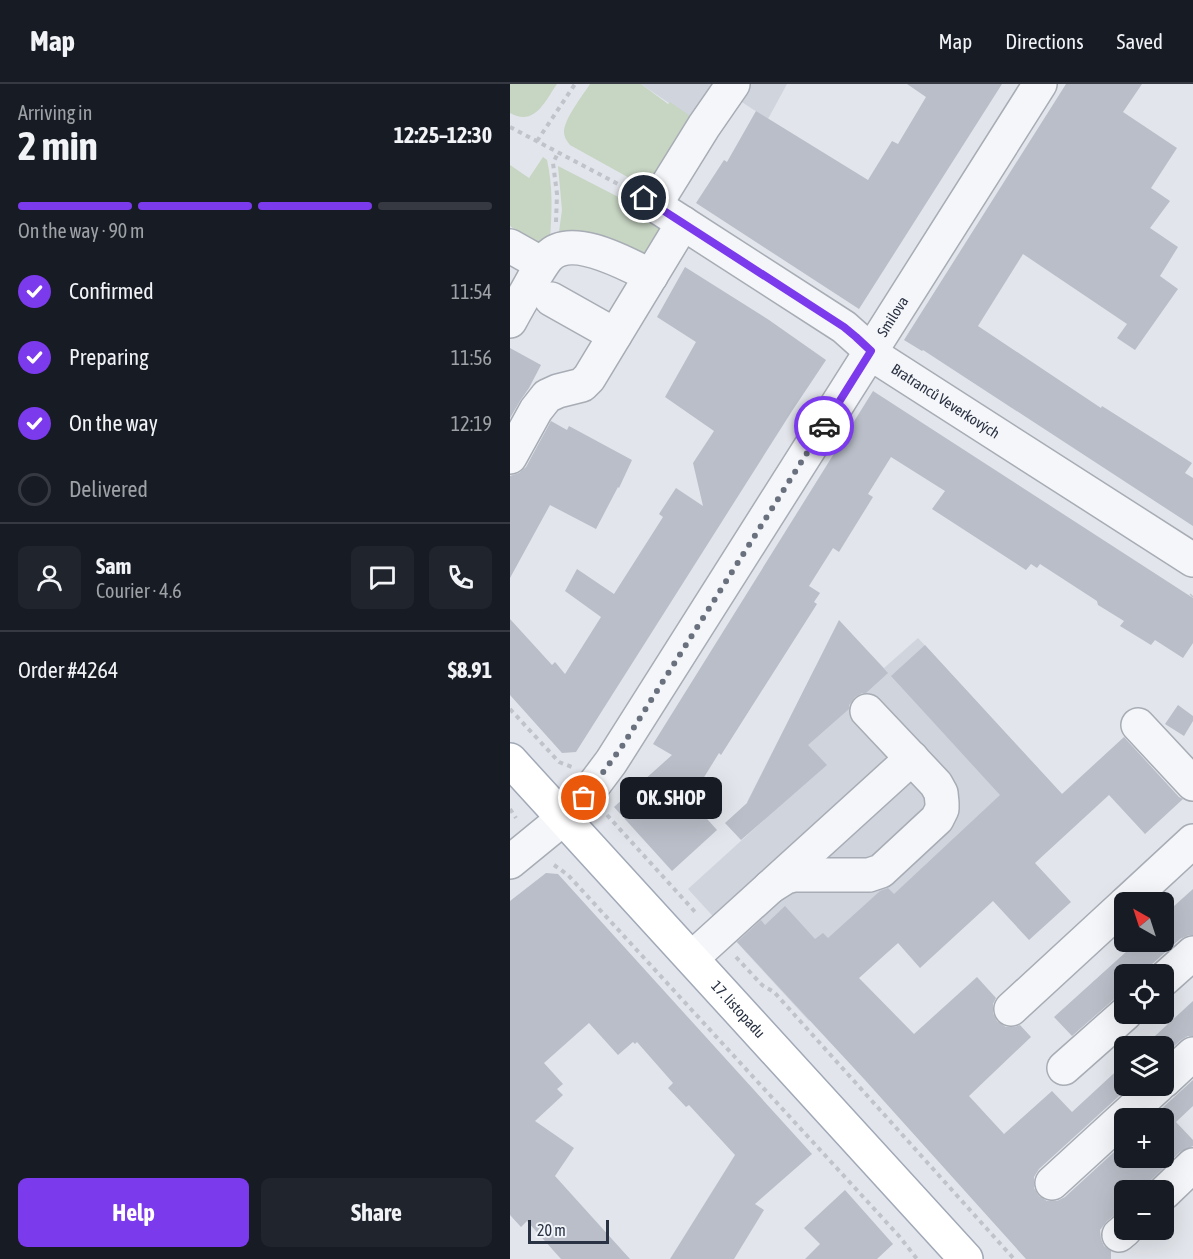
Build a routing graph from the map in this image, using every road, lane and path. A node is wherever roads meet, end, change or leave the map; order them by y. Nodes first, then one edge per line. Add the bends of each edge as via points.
1 (574, 84) edge
2 (733, 84) edge
3 (1040, 84) edge
4 (510, 127) edge
5 (537, 141) junction
6 (558, 153) junction
7 (650, 201) junction
8 (683, 223) junction
9 (510, 246) edge
10 (546, 260) junction
11 (651, 276) junction
12 (551, 299) dead end
13 (510, 321) edge
14 (615, 335) junction
15 (871, 351) junction
16 (510, 457) edge
17 (1193, 560) edge
18 (510, 709) edge
19 (867, 711) dead end
20 (1138, 724) dead end
21 (912, 758) junction
22 (510, 760) edge
23 (579, 769) dead end
24 (1193, 784) edge
25 (510, 809) edge
26 (605, 813) dead end
27 (510, 816) edge
28 (564, 818) junction
29 (1193, 841) edge
30 (510, 862) edge
31 (553, 863) dead end
32 (770, 887) junction
33 (1137, 892) edge
34 (1114, 913) edge
35 (607, 919) junction
36 (603, 923) dead end
37 (717, 935) junction
38 (1193, 953) edge
39 (692, 958) junction
40 (1174, 970) edge
41 (1011, 1009) dead end
42 (1114, 1024) edge
43 (1193, 1054) edge
44 (1065, 1068) dead end
45 (1174, 1072) edge
46 (1147, 1096) edge
47 (1193, 1165) edge
48 (1052, 1183) dead end
49 (1174, 1183) edge
50 (917, 1259) edge
51 (966, 1259) edge
52 (1014, 1259) edge

1 - 5 path
2 - 7 street
3 - 15 street, Smilova
4 - 5 path
5 - 6 path
6 - 7 path
6 - 10 path via 553,163 558,194 555,227
7 - 8 street, Bratranců Veverkových
8 - 11 street
8 - 15 street, Bratranců Veverkových via 844,327
9 - 10 street
10 - 11 street via 576,247 619,260
10 - 13 street
11 - 14 street
12 - 14 street
14 - 16 street via 582,385 547,396
15 - 17 street, Bratranců Veverkových
15 - 28 street, Smilova via 621,748 585,797
18 - 23 path via 559,762
19 - 21 street
20 - 24 street
21 - 32 street
21 - 32 street via 936,784 942,798 937,819 917,838 873,874 794,875
22 - 28 main road, 17. listopadu
25 - 27 path via 514,813
26 - 37 path
28 - 30 street, Smilova
28 - 39 main road, 17. listopadu
29 - 33 street
31 - 35 path
32 - 37 street
34 - 41 street
35 - 36 path
35 - 50 path
37 - 39 street
37 - 52 path via 762,985 774,992
38 - 40 street
39 - 51 main road, 17. listopadu
42 - 44 street
43 - 45 street
46 - 48 street
47 - 49 street

